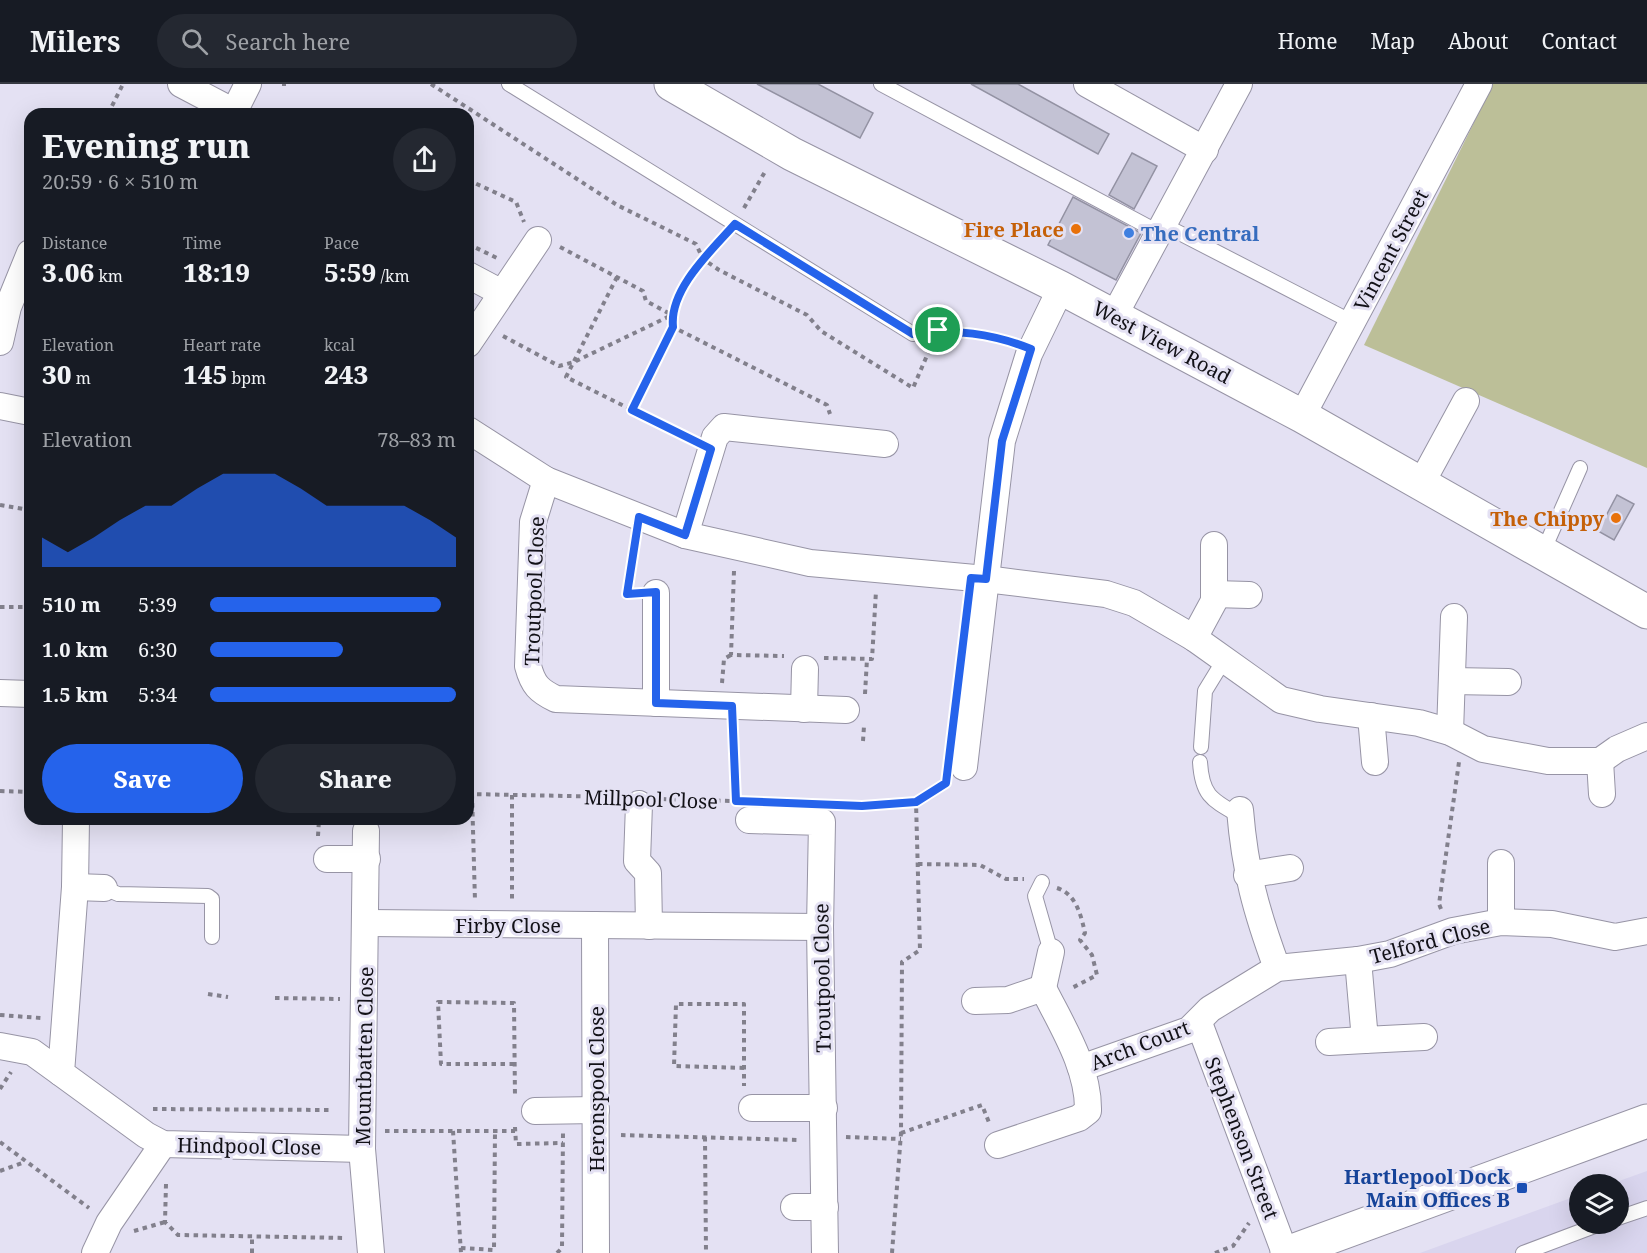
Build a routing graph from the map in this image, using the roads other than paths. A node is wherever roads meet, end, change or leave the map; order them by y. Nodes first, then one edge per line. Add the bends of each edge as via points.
1 (181, 84) edge
2 (248, 84) edge
3 (508, 84) edge
4 (671, 84) edge
5 (881, 84) edge
6 (1087, 84) edge
7 (1239, 84) edge
8 (1479, 84) edge
9 (227, 108) edge
10 (238, 108) edge
11 (1205, 150) junction
12 (1162, 229) junction
13 (538, 237) road end
14 (24, 268) edge
15 (474, 278) edge
16 (1061, 288) junction
17 (502, 293) junction
18 (1114, 316) junction
19 (1352, 322) junction
20 (475, 334) edge
21 (913, 334) road end
22 (0, 342) edge
23 (1466, 401) dead end
24 (0, 406) edge
25 (24, 411) edge
26 (1302, 416) junction
27 (474, 434) edge
28 (885, 444) dead end
29 (1580, 468) dead end
30 (546, 480) junction
31 (1422, 482) junction
32 (685, 535) junction
33 (1214, 545) dead end
34 (1542, 554) junction
35 (986, 579) junction
36 (656, 592) road end
37 (1214, 594) junction
38 (1249, 595) dead end
39 (1647, 612) edge
40 (1454, 617) dead end
41 (1194, 638) junction
42 (1224, 660) junction
43 (805, 661) road end
44 (1452, 681) junction
45 (1508, 682) dead end
46 (0, 693) edge
47 (24, 694) edge
48 (656, 703) junction
49 (804, 709) junction
50 (846, 711) dead end
51 (1371, 716) junction
52 (1450, 732) junction
53 (1647, 736) edge
54 (1201, 747) dead end
55 (1600, 761) junction
56 (1200, 762) dead end
57 (1375, 762) dead end
58 (956, 771) road end
59 (1602, 794) dead end
60 (642, 800) road end
61 (742, 808) road end
62 (1240, 813) joint
63 (76, 825) edge
64 (366, 831) dead end
65 (327, 859) dead end
66 (367, 859) junction
67 (1501, 863) dead end
68 (1290, 868) dead end
69 (1247, 875) junction
70 (1042, 882) dead end
71 (75, 887) junction
72 (104, 888) joint
73 (1501, 922) junction
74 (367, 924) junction
75 (595, 925) junction
76 (649, 926) junction
77 (820, 927) junction
78 (1647, 931) edge
79 (212, 937) dead end
80 (1051, 952) joint
81 (1358, 960) junction
82 (1277, 968) junction
83 (1043, 988) junction
84 (975, 1001) dead end
85 (1198, 1023) junction
86 (1424, 1037) dead end
87 (1365, 1040) junction
88 (1329, 1042) dead end
89 (0, 1046) edge
90 (1081, 1068) junction
91 (61, 1073) junction
92 (824, 1107) junction
93 (747, 1110) road end
94 (522, 1113) road end
95 (1647, 1121) edge
96 (596, 1122) junction
97 (370, 1140) junction
98 (165, 1144) junction
99 (998, 1145) road end
100 (794, 1207) dead end
101 (825, 1207) junction
102 (1647, 1208) edge
103 (1629, 1214) edge
104 (1573, 1234) edge
105 (370, 1245) edge
106 (95, 1253) edge
107 (596, 1253) edge
108 (825, 1253) edge
109 (1286, 1253) edge
110 (1522, 1253) edge

1 - 9 street
2 - 10 street
3 - 21 lane
4 - 16 main road, West View Road via 780,146
5 - 12 lane
6 - 11 street
7 - 11 street
8 - 19 street, Vincent Street
11 - 12 street
12 - 18 street
12 - 19 lane
13 - 17 street
14 - 22 street via 8,307
15 - 17 street
16 - 18 main road, West View Road
16 - 35 street via 1031,349 1002,441
17 - 20 street
18 - 26 main road, West View Road
19 - 26 street, Vincent Street
23 - 31 street
24 - 25 street
26 - 31 main road, West View Road
27 - 30 street
28 - 32 street via 724,427 715,437
29 - 34 lane
30 - 32 street
30 - 48 street, Troutpool Close via 533,522 528,666 532,681 540,691 556,699
31 - 34 main road, West View Road
32 - 35 street via 810,563
33 - 37 street
34 - 39 main road, West View Road
35 - 41 street via 1106,594 1134,603
35 - 58 street
36 - 48 street
37 - 38 street
37 - 41 street via 1210,613
40 - 44 street
41 - 42 street
42 - 51 street via 1281,700
42 - 54 lane via 1205,691
43 - 49 street
44 - 45 street
44 - 52 street
46 - 47 street
48 - 49 street, Troutpool Close
49 - 50 street, Troutpool Close
51 - 52 street
51 - 57 street
52 - 55 street via 1483,749 1515,756 1548,761
53 - 55 street
55 - 59 street
56 - 62 lane via 1201,783 1212,800
60 - 76 street via 637,861 648,873
61 - 77 street, Troutpool Close via 822,822
62 - 69 street
63 - 71 street
64 - 66 street, Mountbatten Close
65 - 66 street
66 - 74 street, Mountbatten Close
67 - 73 street, Telford Close
68 - 69 street
69 - 82 street
70 - 80 lane via 1035,896
71 - 72 street
71 - 91 street
72 - 79 lane via 118,894 211,897
73 - 78 street, Telford Close via 1552,924 1615,937
73 - 81 street, Telford Close via 1453,931 1390,954
74 - 75 street, Firby Close
74 - 97 street, Mountbatten Close
75 - 76 street, Firby Close
75 - 96 street, Heronspool Close
76 - 77 street, Firby Close
77 - 92 street, Troutpool Close
80 - 83 street
81 - 82 street, Telford Close
81 - 87 street, Telford Close
82 - 85 street, Telford Close via 1210,1009
83 - 84 street via 1008,1000
83 - 90 street, Arch Court
85 - 90 street, Arch Court via 1190,1030
85 - 109 street, Stephenson Street
86 - 87 street
87 - 88 street
89 - 91 street, Hindpool Close via 32,1052
90 - 99 street, Arch Court via 1088,1111 1079,1118
91 - 98 street, Hindpool Close
92 - 93 street
92 - 101 street, Troutpool Close
94 - 96 street via 564,1110
95 - 109 main road
96 - 107 street, Heronspool Close
97 - 98 street, Hindpool Close
97 - 105 street, Mountbatten Close
98 - 106 street via 109,1223
100 - 101 street
101 - 108 street, Troutpool Close
102 - 103 lane
104 - 110 lane

